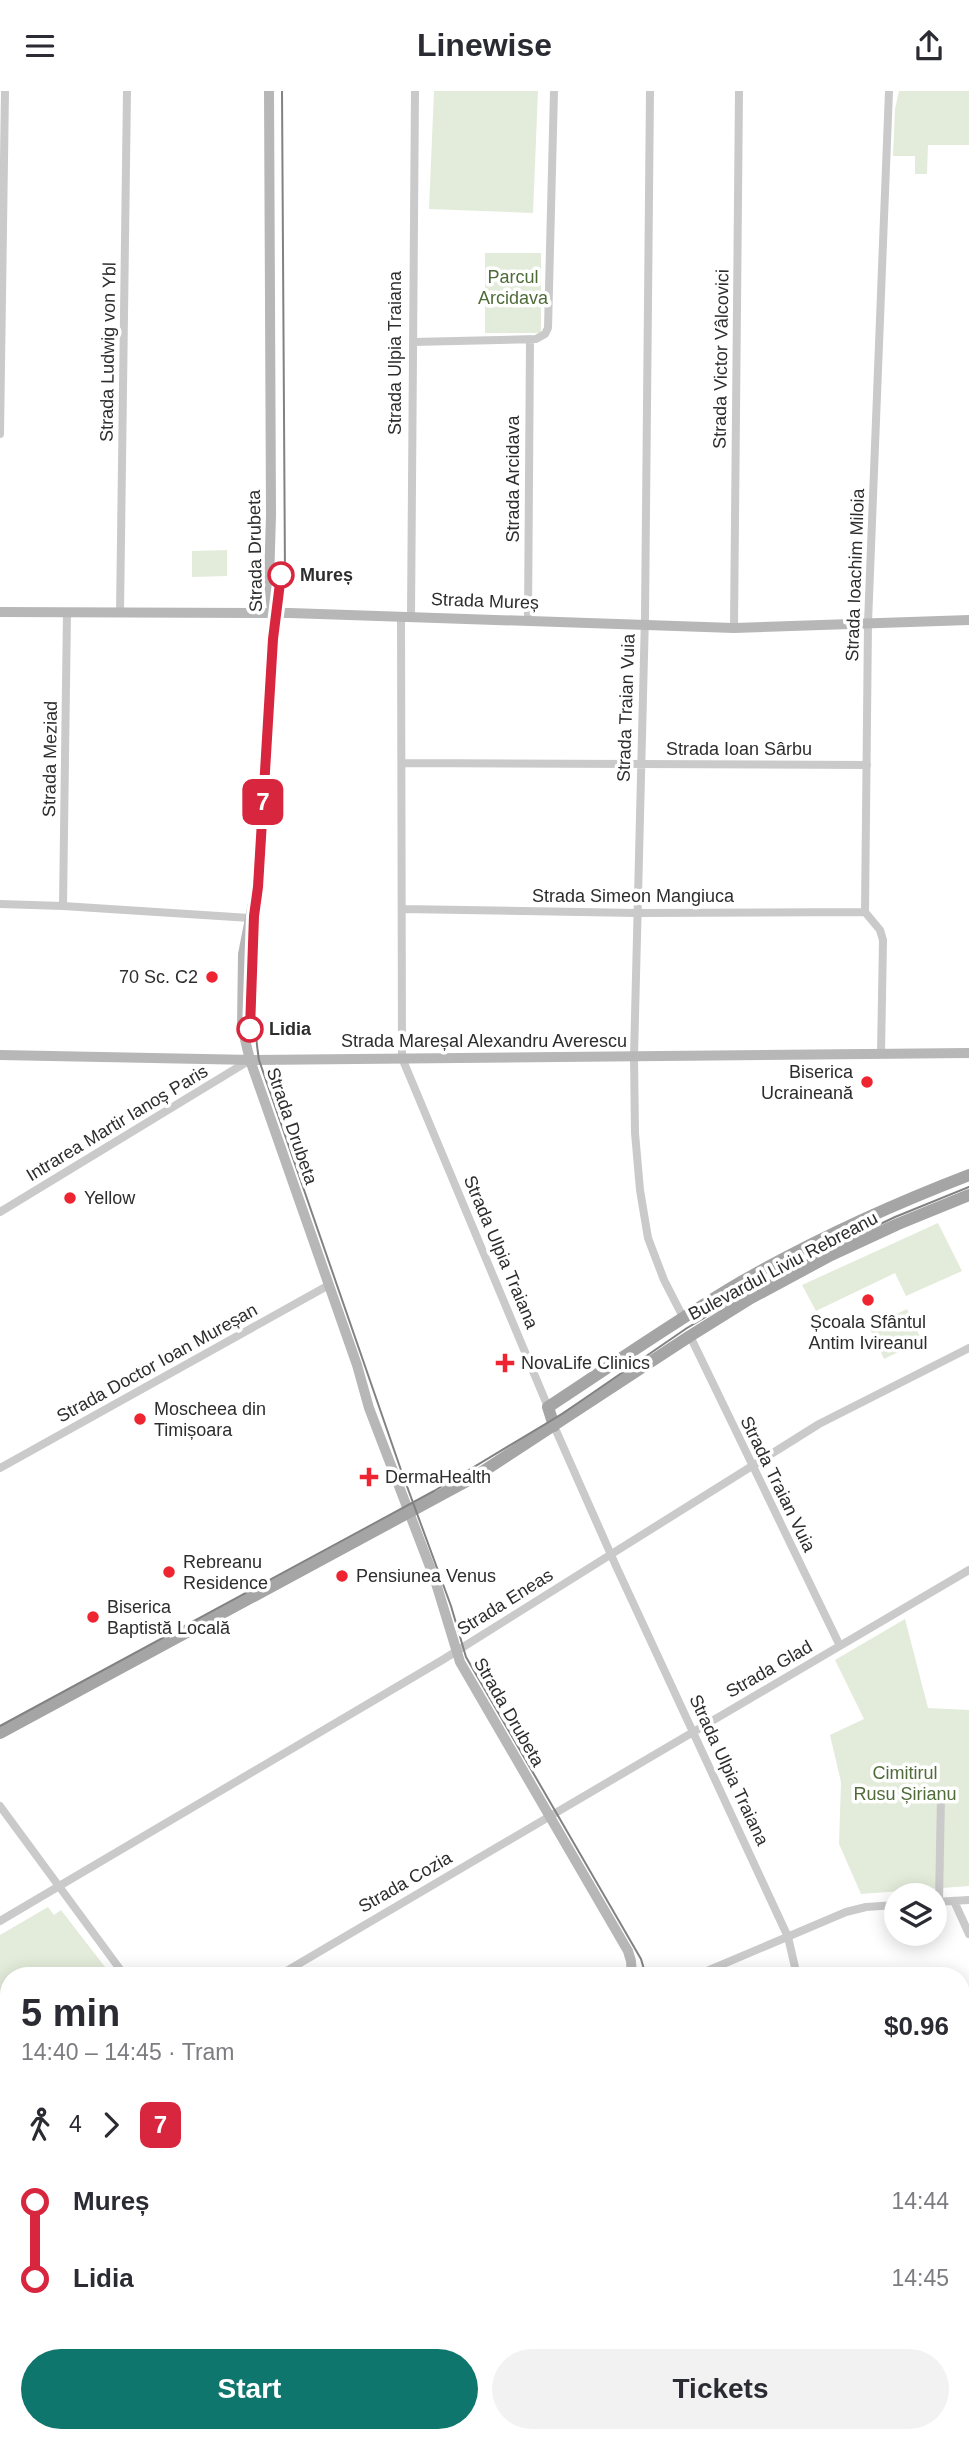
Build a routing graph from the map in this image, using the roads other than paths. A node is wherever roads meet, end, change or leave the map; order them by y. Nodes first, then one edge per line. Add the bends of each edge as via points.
1 (5, 91) edge
2 (127, 91) edge
3 (269, 91) edge
4 (415, 91) edge
5 (554, 91) edge
6 (649, 91) edge
7 (739, 91) edge
8 (889, 91) edge
9 (530, 339) junction
10 (412, 342) junction
11 (0, 434) edge
12 (0, 612) edge
13 (68, 612) junction
14 (120, 613) junction
15 (273, 613) junction
16 (406, 616) junction
17 (528, 619) junction
18 (969, 620) edge
19 (867, 623) junction
20 (644, 624) junction
21 (734, 628) junction
22 (402, 762) junction
23 (640, 764) junction
24 (867, 765) junction
25 (0, 904) edge
26 (63, 906) junction
27 (401, 909) junction
28 (864, 912) junction
29 (637, 913) junction
30 (250, 918) junction
31 (969, 1053) edge
32 (881, 1054) junction
33 (0, 1055) edge
34 (634, 1057) junction
35 (402, 1058) junction
36 (250, 1060) junction
37 (969, 1175) edge
38 (969, 1195) edge
39 (0, 1212) edge
40 (329, 1285) junction
41 (683, 1317) junction
42 (690, 1336) junction
43 (969, 1348) edge
44 (548, 1407) junction
45 (554, 1426) junction
46 (751, 1466) junction
47 (0, 1468) edge
48 (408, 1513) junction
49 (611, 1554) junction
50 (969, 1570) edge
51 (840, 1646) junction
52 (457, 1651) junction
53 (692, 1732) junction
54 (0, 1733) edge
55 (942, 1796) dead end
56 (0, 1806) edge
57 (549, 1816) junction
58 (938, 1883) edge
59 (60, 1886) junction
60 (969, 1900) edge
61 (947, 1901) edge
62 (954, 1901) junction
63 (884, 1906) edge
64 (0, 1921) edge
65 (969, 1934) edge
66 (788, 1937) junction
67 (118, 1967) edge
68 (293, 1967) edge
69 (631, 1967) edge
70 (716, 1967) edge
71 (795, 1967) edge

1 - 11 street
2 - 14 street, Strada Ludwig von Ybl
3 - 15 street, Strada Drubeta via 269,583
4 - 10 street, Strada Ulpia Traiana
5 - 9 street via 550,321 545,334
6 - 20 street, Strada Traian Vuia
7 - 21 street, Strada Victor Vâlcovici
8 - 19 street, Strada Ioachim Miloia
9 - 10 street
9 - 17 street, Strada Arcidava
10 - 16 street, Strada Ulpia Traiana
12 - 13 street, Strada Mureș
13 - 14 street, Strada Mureș
13 - 26 street, Strada Meziad
14 - 15 street, Strada Mureș
15 - 16 street, Strada Mureș
15 - 30 street, Strada Drubeta via 256,888
16 - 17 street, Strada Mureș
16 - 22 street, Strada Ulpia Traiana
17 - 20 street, Strada Mureș
18 - 19 street, Strada Mureș
19 - 21 street, Strada Mureș
19 - 24 street, Strada Ioachim Miloia
20 - 21 street, Strada Mureș
20 - 23 street, Strada Traian Vuia
22 - 23 street, Strada Ioan Sârbu
22 - 27 street, Strada Ulpia Traiana
23 - 24 street, Strada Ioan Sârbu
23 - 29 street, Strada Traian Vuia
24 - 28 street, Strada Ioachim Miloia
25 - 26 street
26 - 30 street
27 - 29 street, Strada Simeon Mangiuca
27 - 35 street, Strada Ulpia Traiana
28 - 29 street, Strada Simeon Mangiuca
28 - 32 street via 883,940
29 - 34 street, Strada Traian Vuia
30 - 36 street, Strada Drubeta via 243,954 242,1015
31 - 32 street, Strada Mareșal Alexandru Averescu
32 - 34 street, Strada Mareșal Alexandru Averescu
33 - 36 street, Strada Mareșal Alexandru Averescu
34 - 35 street, Strada Mareșal Alexandru Averescu
34 - 41 street, Strada Traian Vuia via 636,1145 648,1238
35 - 36 street, Strada Mareșal Alexandru Averescu
35 - 44 street, Strada Ulpia Traiana
36 - 39 street, Intrarea Martir Ianoș Paris
36 - 40 street, Strada Drubeta
37 - 41 main road, Bulevardul Liviu Rebreanu via 824,1238
38 - 42 main road, Bulevardul Liviu Rebreanu via 831,1255
40 - 47 street, Strada Doctor Ioan Mureșan
40 - 48 street, Strada Drubeta
41 - 44 main road, Bulevardul Liviu Rebreanu
42 - 45 main road, Bulevardul Liviu Rebreanu
42 - 46 street, Strada Traian Vuia
43 - 46 street, Strada Eneas via 819,1424
44 - 45 main road, Strada Ulpia Traiana
45 - 48 main road, Bulevardul Liviu Rebreanu via 477,1476
45 - 49 street, Strada Ulpia Traiana
46 - 49 street, Strada Eneas
46 - 51 street, Strada Traian Vuia
48 - 52 street, Strada Drubeta
48 - 54 main road, Bulevardul Liviu Rebreanu
49 - 52 street, Strada Eneas
49 - 53 street, Strada Ulpia Traiana
50 - 51 street, Strada Glad
51 - 53 street, Strada Glad
52 - 57 street, Strada Drubeta
52 - 59 street, Strada Eneas
53 - 57 street, Strada Glad
53 - 66 street, Strada Ulpia Traiana
55 - 58 street
56 - 59 street
57 - 68 street, Strada Cozia
57 - 69 street, Strada Drubeta via 628,1951
59 - 64 street, Strada Eneas
59 - 67 street
60 - 62 street
61 - 62 street
62 - 65 street
63 - 66 street via 846,1912
66 - 70 street
66 - 71 street, Strada Ulpia Traiana

